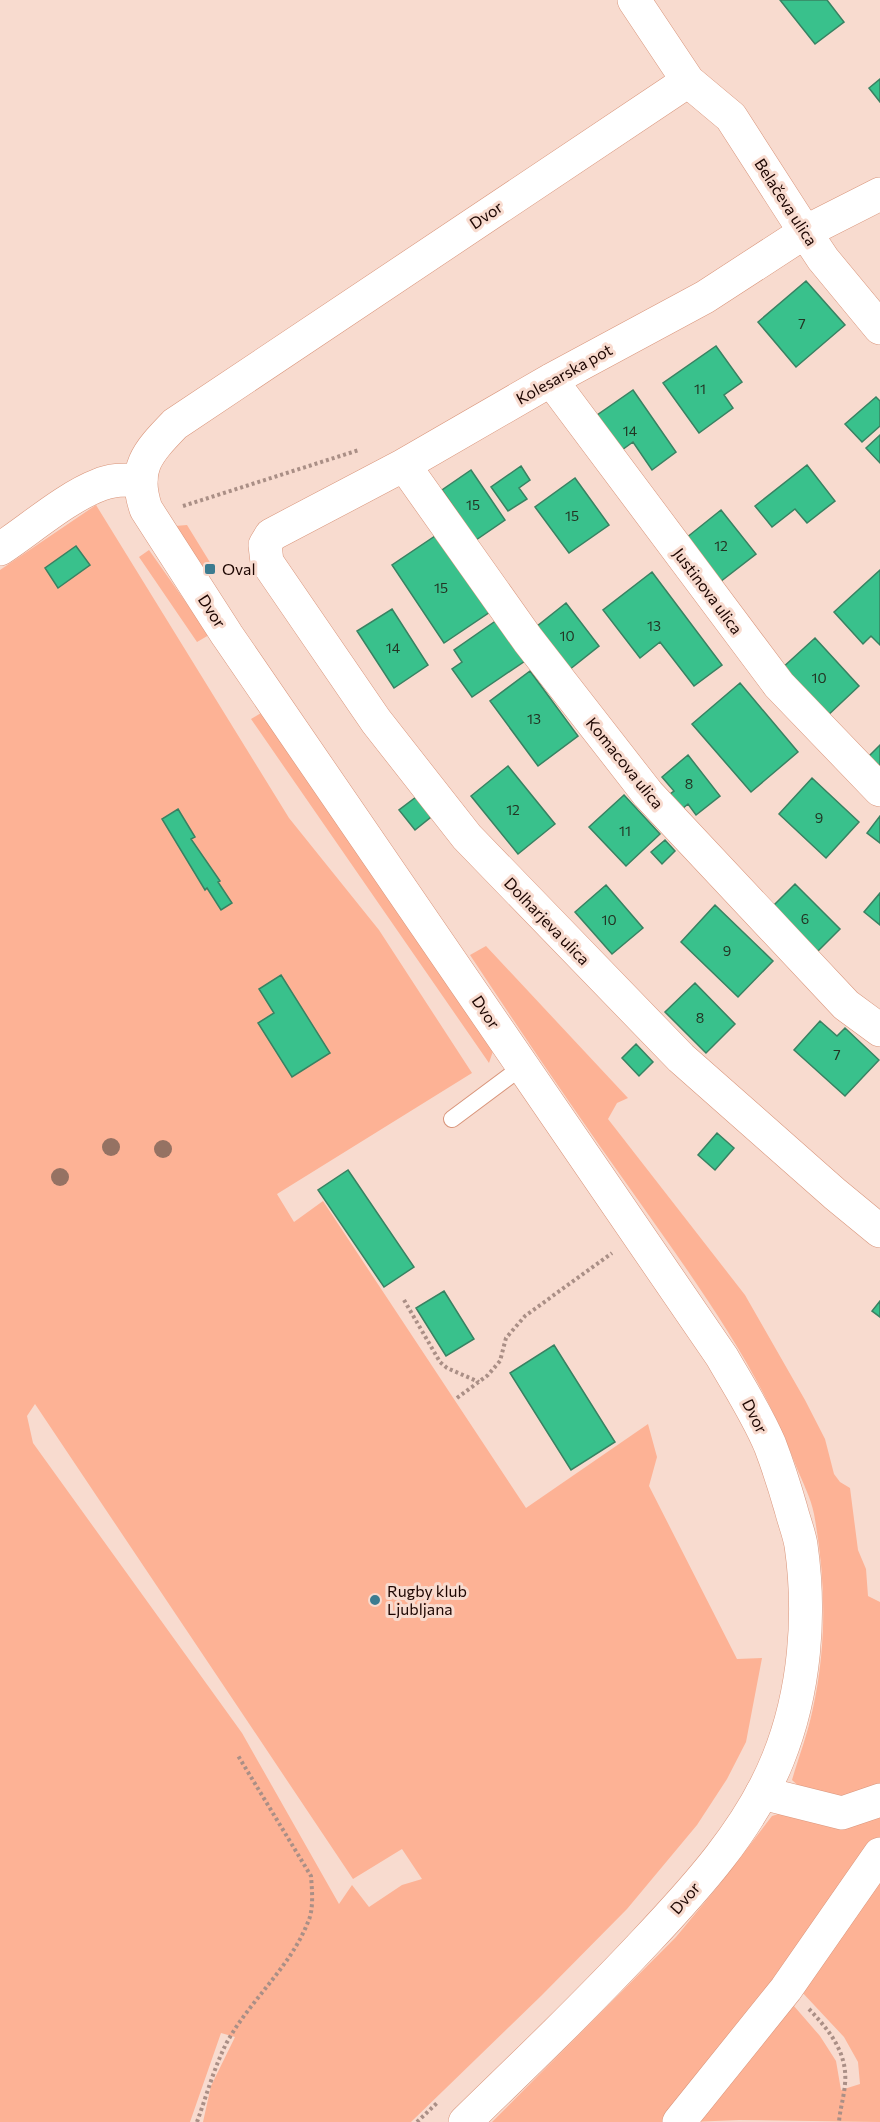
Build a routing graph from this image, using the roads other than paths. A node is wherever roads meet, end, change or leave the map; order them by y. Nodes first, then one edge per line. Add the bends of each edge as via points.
1 (634, 0) edge
2 (688, 81) junction
3 (880, 194) edge
4 (806, 232) junction
5 (880, 328) edge
6 (551, 380) junction
7 (404, 465) junction
8 (141, 480) junction
9 (0, 549) edge
10 (267, 562) joint
11 (880, 790) edge
12 (880, 1030) edge
13 (523, 1066) junction
14 (452, 1119) dead end
15 (880, 1231) edge
16 (762, 1793) junction
17 (880, 1800) edge
18 (880, 1854) edge
19 (465, 2122) edge
20 (679, 2122) edge

1 - 2 street, Belačeva ulica
2 - 4 street, Belačeva ulica via 731,117
2 - 8 street, Dvor via 176,424 152,448 143,463
3 - 4 street, Kolesarska pot
4 - 5 street, Belačeva ulica via 823,259
4 - 6 street, Kolesarska pot via 705,297
6 - 7 street, Kolesarska pot
6 - 11 street, Justinova ulica via 779,685
7 - 10 street, Kolesarska pot via 271,536 265,545
7 - 12 street, Komacova ulica via 528,640 648,794 846,1005
8 - 9 street via 100,484
8 - 13 street, Dvor via 146,509 227,635
10 - 15 street, Dolharjeva ulica via 376,721 467,837 681,1058
13 - 14 lane
13 - 16 street, Dvor via 722,1357 769,1443 785,1488 800,1544 804,1645 790,1724
16 - 17 street via 842,1813
16 - 19 street, Dvor via 712,1867 668,1918
18 - 20 street via 786,1989

